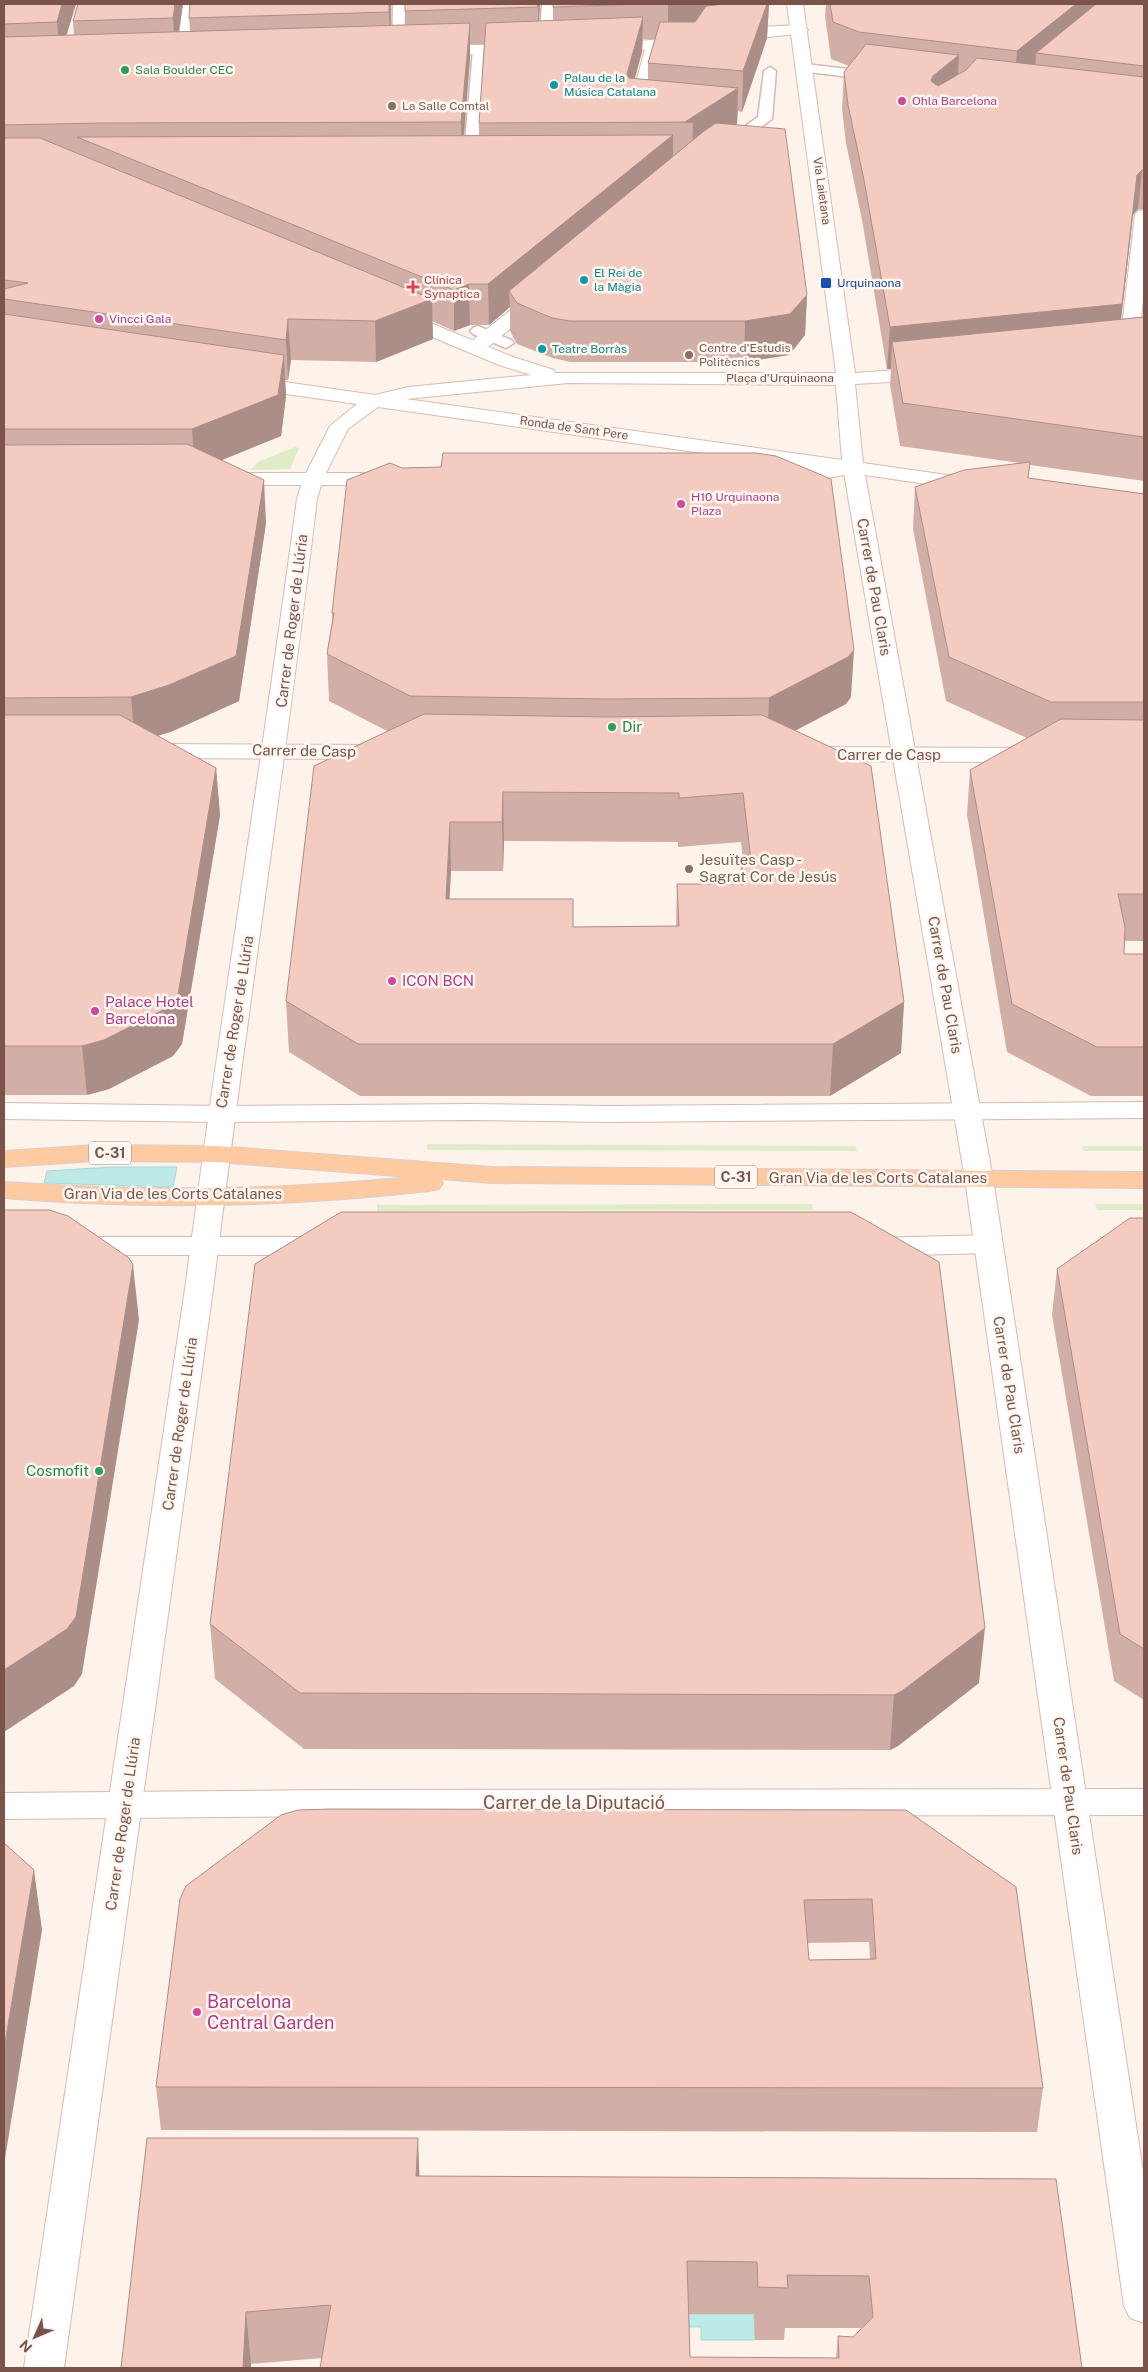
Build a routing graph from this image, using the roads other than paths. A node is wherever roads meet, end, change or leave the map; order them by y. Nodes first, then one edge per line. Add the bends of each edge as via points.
1 (190, 4) edge
2 (399, 4) edge
3 (548, 4) edge
4 (795, 4) edge
5 (800, 30) junction
6 (720, 38) edge
7 (700, 41) joint
8 (545, 48) junction
9 (564, 48) edge
10 (591, 48) edge
11 (479, 50) junction
12 (653, 51) junction
13 (398, 53) junction
14 (380, 54) edge
15 (182, 62) junction
16 (201, 62) edge
17 (163, 63) edge
18 (805, 68) junction
19 (888, 77) edge
20 (774, 78) dead end
21 (654, 111) edge
22 (740, 117) edge
23 (765, 119) junction
24 (714, 153) edge
25 (450, 167) edge
26 (470, 167) junction
27 (490, 167) edge
28 (1144, 214) edge
29 (551, 286) edge
30 (385, 310) edge
31 (488, 340) junction
32 (1128, 352) edge
33 (948, 372) edge
34 (568, 377) junction
35 (844, 379) junction
36 (234, 380) edge
37 (373, 401) junction
38 (854, 467) junction
39 (762, 475) edge
40 (407, 478) edge
41 (204, 479) edge
42 (313, 479) junction
43 (993, 487) edge
44 (125, 751) edge
45 (275, 751) junction
46 (401, 753) edge
47 (786, 754) edge
48 (904, 755) junction
49 (1050, 755) edge
50 (966, 1110) junction
51 (1144, 1110) edge
52 (4, 1111) edge
53 (221, 1114) junction
54 (216, 1154) junction
55 (4, 1159) edge
56 (492, 1175) junction
57 (979, 1179) junction
58 (1144, 1180) edge
59 (4, 1190) edge
60 (210, 1197) junction
61 (989, 1244) junction
62 (4, 1246) edge
63 (205, 1246) junction
64 (350, 1246) edge
65 (848, 1247) edge
66 (1071, 1802) junction
67 (1144, 1802) edge
68 (4, 1806) edge
69 (125, 1806) junction
70 (1144, 2306) edge
71 (44, 2368) edge

1 - 15 street
2 - 13 street
3 - 8 street
4 - 5 main road, Via Laietana
5 - 6 main road
5 - 18 main road, Via Laietana
7 - 12 main road
7 - 12 street via 685,57
8 - 9 main road
8 - 11 main road
10 - 12 main road
11 - 13 main road
11 - 26 street
12 - 21 main road via 636,110
13 - 14 main road
15 - 16 main road
15 - 17 main road
18 - 19 street
18 - 35 main road, Via Laietana via 845,360
20 - 23 street
22 - 23 street
23 - 24 street
25 - 26 main road
26 - 27 main road
28 - 32 main road
29 - 31 main road
30 - 31 main road, Plaça d'Urquinaona
31 - 34 main road, Plaça d'Urquinaona via 531,370
33 - 35 main road
34 - 35 main road, Plaça d'Urquinaona
34 - 37 main road, Plaça d'Urquinaona via 408,393
35 - 38 main road, Plaça d'Urquinaona
36 - 37 main road, Ronda de Sant Pere
37 - 38 main road, Ronda de Sant Pere
37 - 42 main road, Plaça d'Urquinaona via 340,426
38 - 39 main road
38 - 43 main road, Ronda de Sant Pere
38 - 48 main road, Carrer de Pau Claris
40 - 42 main road
41 - 42 main road
42 - 45 main road, Carrer de Roger de Llúria via 307,499
44 - 45 main road, Carrer de Casp
45 - 46 main road, Carrer de Casp
45 - 53 main road, Carrer de Roger de Llúria
47 - 48 main road, Carrer de Casp
48 - 49 main road, Carrer de Casp
48 - 50 main road, Carrer de Pau Claris
50 - 51 main road
50 - 53 main road
50 - 57 main road, Carrer de Pau Claris
52 - 53 main road
53 - 54 main road, Carrer de Roger de Llúria
54 - 55 main road, Gran Via de les Corts Catalanes / C-31 via 96,1153
54 - 56 main road, Gran Via de les Corts Catalanes / C-31
54 - 60 main road, Carrer de Roger de Llúria
56 - 57 main road, Gran Via de les Corts Catalanes / C-31
56 - 60 main road, Gran Via de les Corts Catalanes / C-31 via 363,1191
57 - 58 main road, Gran Via de les Corts Catalanes / C-31
57 - 61 main road, Carrer de Pau Claris
59 - 60 main road, Gran Via de les Corts Catalanes / C-31 via 90,1196
60 - 63 main road, Carrer de Roger de Llúria
61 - 65 main road
61 - 66 main road, Carrer de Pau Claris
62 - 63 main road
63 - 64 main road
63 - 69 main road, Carrer de Roger de Llúria
66 - 67 main road, Carrer de la Diputació
66 - 69 main road, Carrer de la Diputació
66 - 70 main road, Carrer de Pau Claris
68 - 69 main road, Carrer de la Diputació
69 - 71 main road, Carrer de Roger de Llúria

